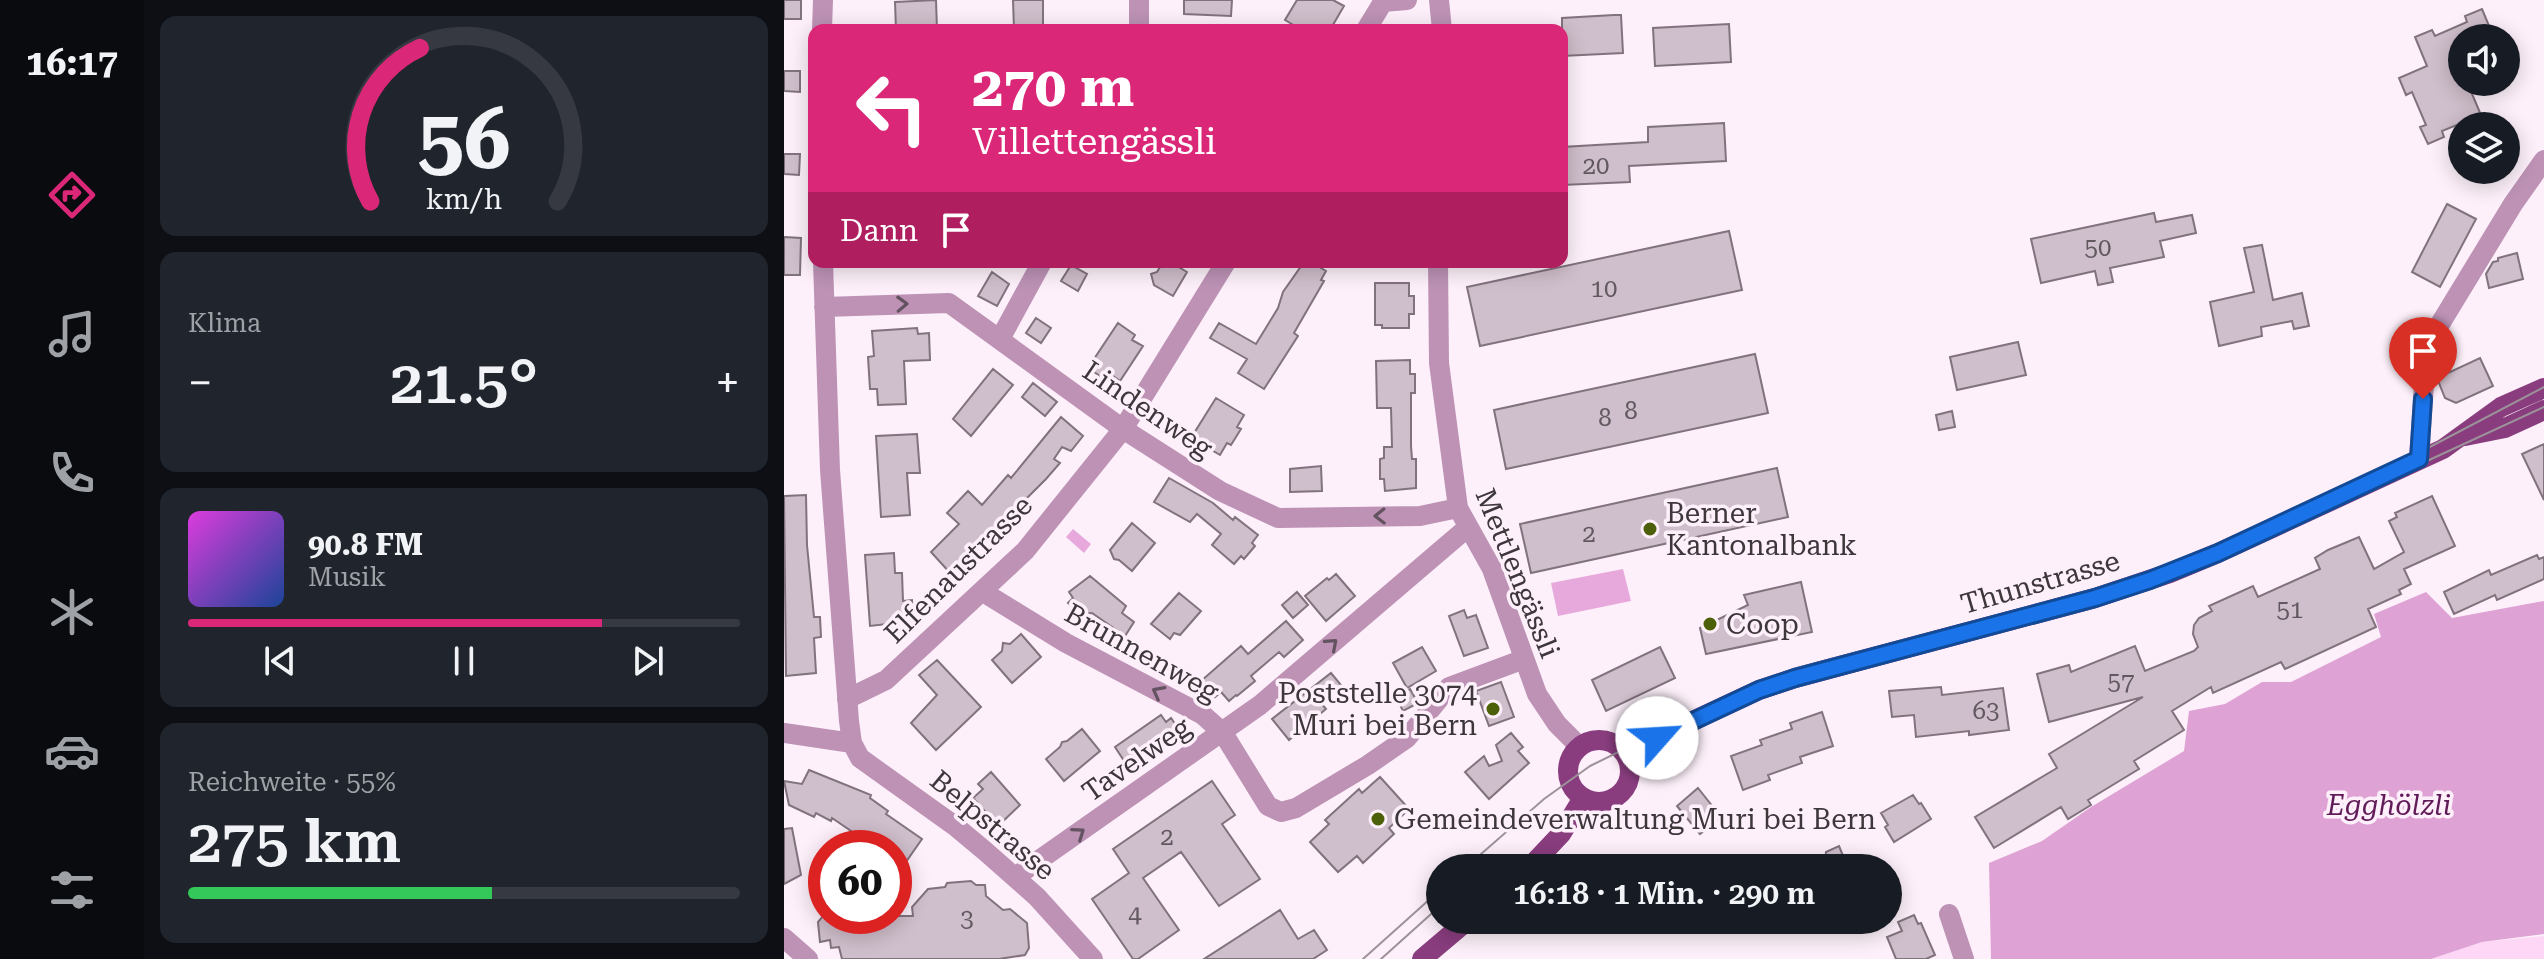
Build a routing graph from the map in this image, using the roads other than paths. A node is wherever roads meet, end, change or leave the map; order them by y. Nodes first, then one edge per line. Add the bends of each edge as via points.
1 (823, 0) edge
2 (1139, 0) edge
3 (1407, 0) edge
4 (1439, 0) edge
5 (1383, 1) edge
6 (822, 24) edge
7 (1139, 24) edge
8 (1370, 24) edge
9 (1441, 24) edge
10 (2544, 160) edge
11 (823, 268) edge
12 (1039, 268) edge
13 (1222, 268) edge
14 (1438, 268) edge
15 (824, 307) junction
16 (1000, 339) junction
17 (2544, 388) edge
18 (2544, 410) edge
19 (1123, 429) junction
20 (2461, 437) junction
21 (2419, 459) junction
22 (1458, 508) junction
23 (1467, 528) junction
24 (983, 592) junction
25 (1524, 659) junction
26 (847, 699) junction
27 (784, 733) edge
28 (1223, 733) junction
29 (852, 743) junction
30 (1579, 746) junction
31 (1624, 753) junction
32 (1583, 798) junction
33 (1542, 854) edge
34 (1015, 877) junction
35 (1949, 914) dead end
36 (1451, 934) edge
37 (784, 938) edge
38 (808, 959) edge
39 (1093, 959) edge
40 (1422, 959) edge
41 (1964, 959) edge

1 - 6 street
2 - 7 street
3 - 5 street
4 - 9 street
5 - 8 street
10 - 21 street via 2437,329 2425,369
11 - 15 street
12 - 16 street
13 - 19 street, Elfenaustrasse
14 - 22 street, Mettlengässli via 1439,363
15 -> 16 street, Lindenweg via 949,303
15 - 26 street
16 - 19 street, Lindenweg
17 - 20 main road, Thunstrasse via 2501,407
18 - 20 main road, Thunstrasse via 2505,428
22 -> 19 street, Lindenweg via 1420,516 1278,518 1220,491
19 - 24 street, Elfenaustrasse via 1025,551
20 - 21 main road, Thunstrasse
21 - 31 main road, Thunstrasse via 2170,573 1783,682
22 - 23 street, Mettlengässli
23 - 25 street, Mettlengässli via 1492,569
28 -> 23 street, Tavelweg
24 - 26 street, Elfenaustrasse via 886,680
28 -> 24 street, Brunnenweg via 1203,715 1066,643
25 - 28 street, Brunnenweg via 1449,687 1407,738 1287,812 1268,806
25 - 30 street, Mettlengässli via 1544,707
26 - 29 street
27 - 29 street
34 -> 28 street, Tavelweg
29 - 34 street, Belpstrasse via 868,765 955,826
30 - 31 main road via 1602,740
30 - 32 main road via 1568,769 1572,786
31 - 32 main road via 1629,772 1624,789 1602,802
32 - 33 main road
34 - 39 street, Belpstrasse
35 - 41 street
36 - 40 main road
37 - 38 street

